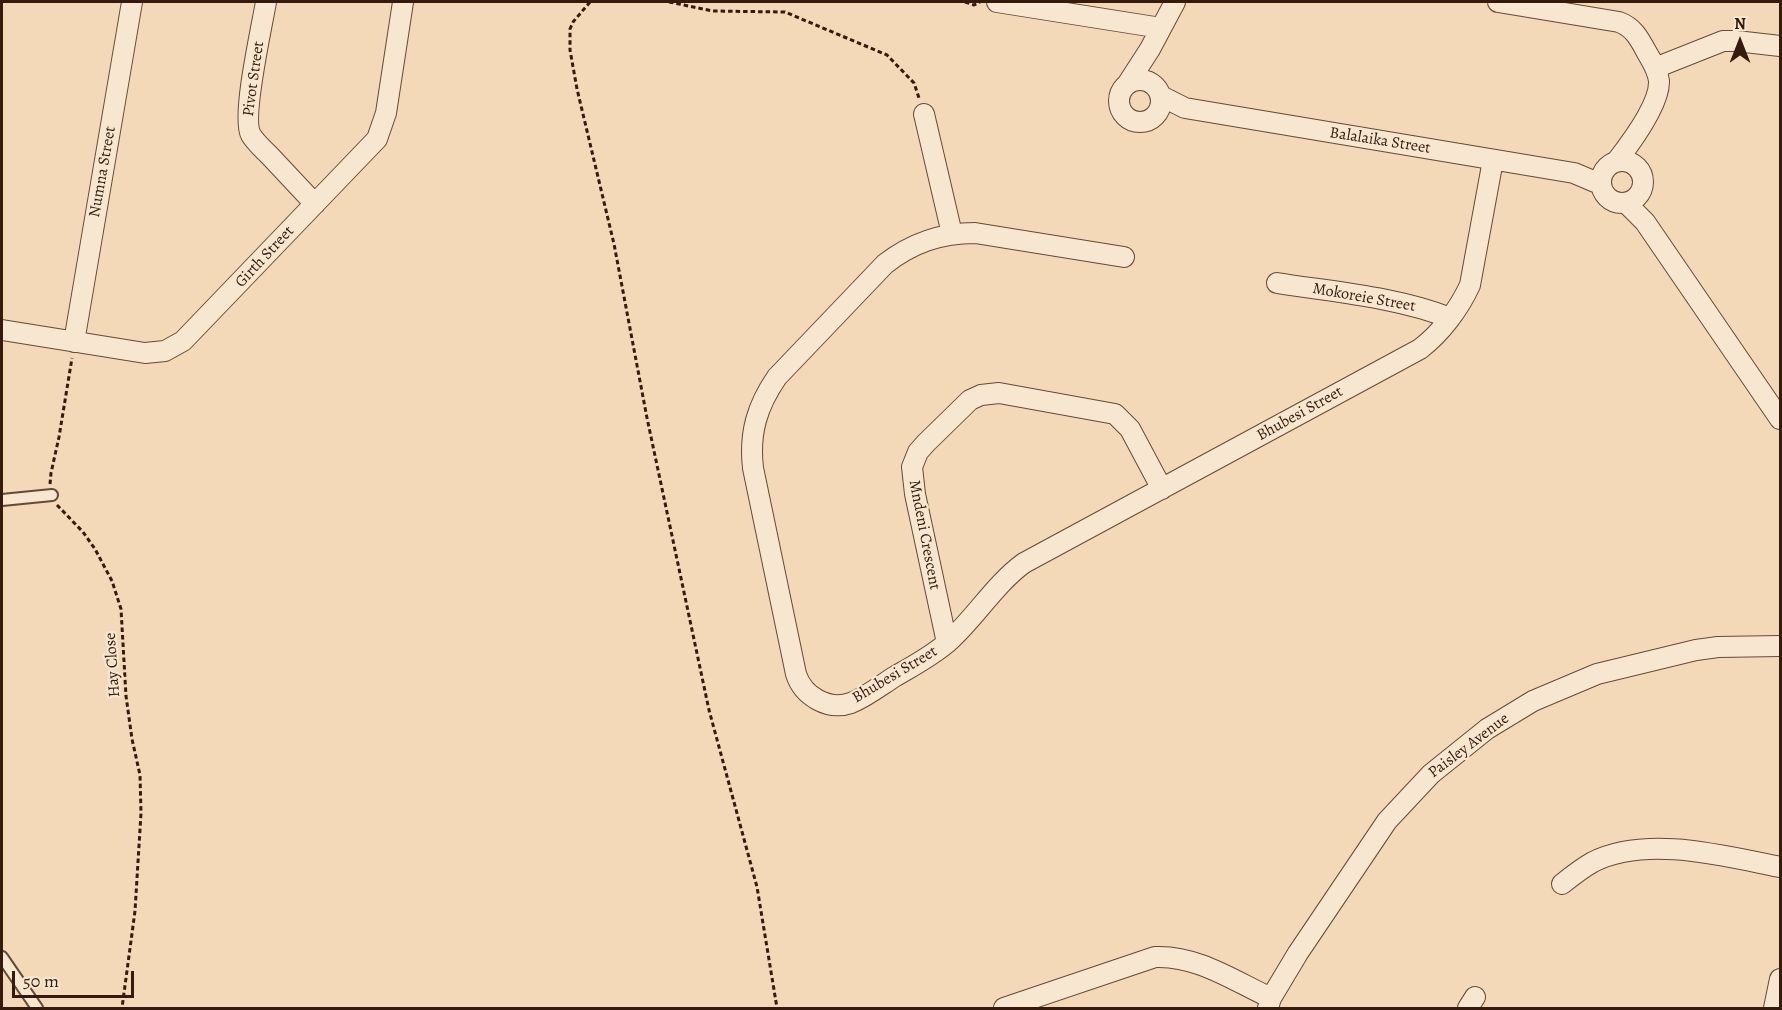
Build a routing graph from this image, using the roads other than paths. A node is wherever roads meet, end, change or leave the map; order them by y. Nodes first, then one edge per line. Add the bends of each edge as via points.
1 (132, 2) edge
2 (266, 2) edge
3 (403, 2) edge
4 (997, 2) edge
5 (1175, 2) edge
6 (1498, 2) edge
7 (1161, 28) junction
8 (1780, 46) edge
9 (1150, 49) junction
10 (1655, 68) junction
11 (1128, 83) junction
12 (1155, 97) junction
13 (924, 114) road end
14 (1492, 160) junction
15 (1614, 170) junction
16 (1642, 190) junction
17 (1626, 203) junction
18 (315, 204) junction
19 (1646, 222) junction
20 (952, 234) junction
21 (1124, 257) dead end
22 (1277, 283) dead end
23 (1450, 318) junction
24 (2, 330) edge
25 (74, 342) junction
26 (1780, 419) edge
27 (1162, 489) junction
28 (52, 495) road end
29 (2, 500) edge
30 (947, 643) junction
31 (1780, 646) edge
32 (1780, 867) edge
33 (1562, 884) dead end
34 (2, 957) edge
35 (1780, 979) edge
36 (1270, 1003) edge
37 (37, 1008) edge
38 (1004, 1008) edge
39 (1774, 1008) edge

1 - 25 street, Numna Street
2 - 18 street, Pivot Street via 248,127 256,141
3 - 18 street, Girth Street via 381,130 371,146
4 - 7 street
5 - 7 street
6 - 10 street via 1626,24 1639,37
7 - 9 street
8 - 10 street via 1723,41
9 - 11 street
9 - 12 street
10 - 15 street via 1659,79 1656,94
11 - 12 street via 1138,80
11 - 12 street via 1122,90 1119,106 1129,120 1150,120
12 - 14 street, Balalaika Street via 1185,108
13 - 20 street
14 - 15 street, Balalaika Street via 1574,173
14 - 23 street, Bhubesi Street via 1470,285
15 - 16 street via 1643,177
15 - 17 street via 1604,194 1619,204
16 - 17 street
16 - 19 street
17 - 19 street
18 - 25 street, Girth Street via 200,326 174,347 145,353
19 - 26 street
20 - 21 street, Bhubesi Street via 975,233
20 - 30 street, Bhubesi Street via 932,238 885,264 788,364 759,408 751,451 793,659 798,680 806,691 829,704 851,702
22 - 23 street, Mokoreie Street via 1394,303
23 - 27 street, Bhubesi Street via 1433,340 1420,349
24 - 25 street, Girth Street
27 - 30 street, Bhubesi Street via 1016,569
27 - 30 street, Mndeni Crescent via 1130,429 1115,414 999,393 970,400 918,452 912,467
28 - 29 lane
31 - 36 street, Paisley Avenue via 1696,650 1597,674 1533,701 1487,729 1431,774 1387,821 1298,953
32 - 33 street via 1696,850 1627,852 1591,863
34 - 37 lane
35 - 39 street
36 - 38 street via 1189,960 1155,957

